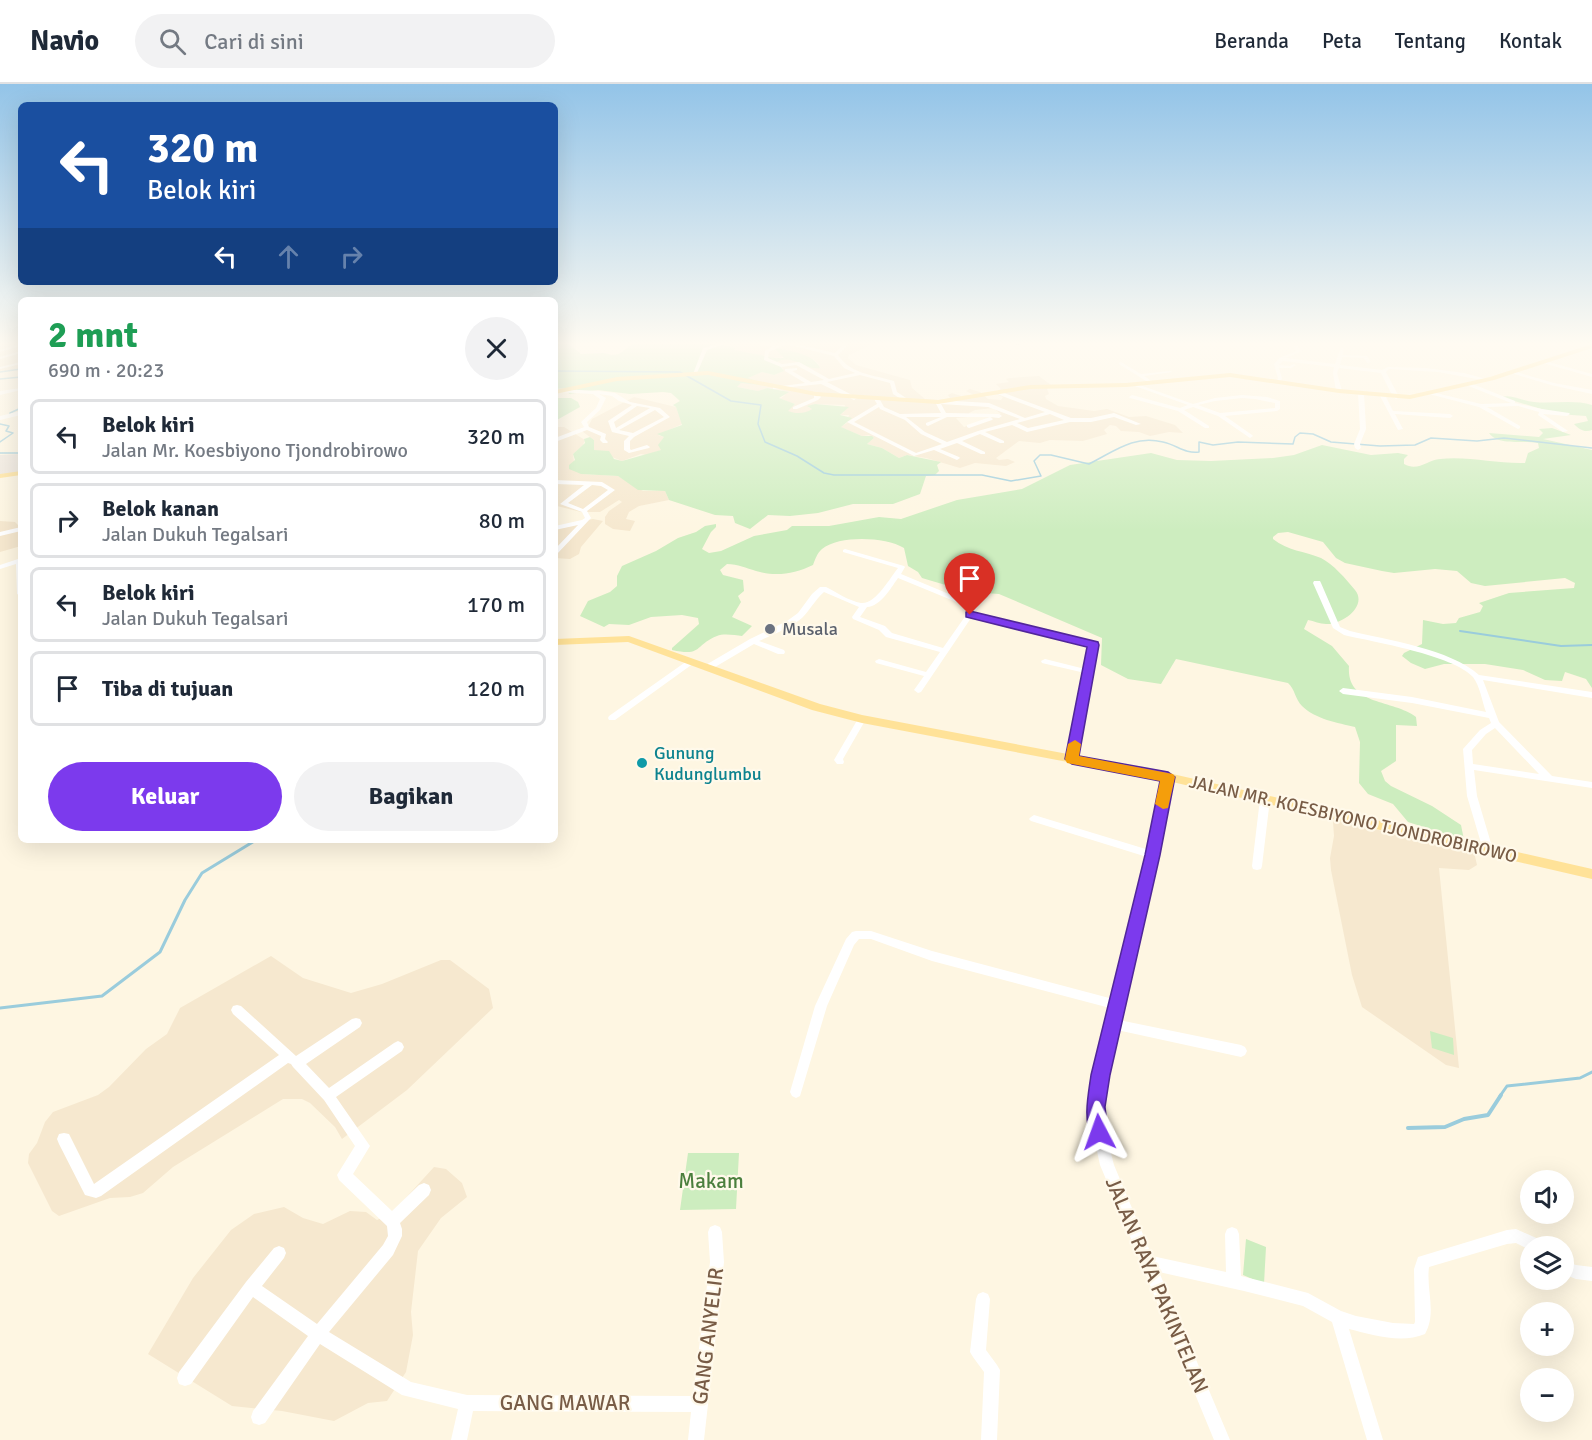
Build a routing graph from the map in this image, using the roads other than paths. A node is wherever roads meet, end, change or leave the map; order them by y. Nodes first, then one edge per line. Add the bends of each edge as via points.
1 (600, 405) edge
2 (635, 405) edge
3 (642, 405) edge
4 (801, 405) edge
5 (873, 405) edge
6 (883, 405) edge
7 (940, 405) edge
8 (990, 405) edge
9 (1033, 405) edge
10 (1163, 405) edge
11 (1192, 405) edge
12 (1198, 405) edge
13 (1278, 405) edge
14 (1362, 405) edge
15 (1388, 405) edge
16 (1478, 405) edge
17 (1494, 405) edge
18 (1522, 405) edge
19 (1481, 406) junction
20 (654, 408) junction
21 (795, 408) dead end
22 (1180, 410) junction
23 (1051, 412) junction
24 (1392, 412) junction
25 (1541, 412) junction
26 (1009, 413) junction
27 (18, 414) edge
28 (1567, 414) dead end
29 (898, 415) junction
30 (1220, 415) junction
31 (946, 416) junction
32 (999, 416) junction
33 (1450, 416) dead end
34 (3, 417) edge
35 (1024, 419) junction
36 (1070, 420) junction
37 (1077, 420) junction
38 (1013, 423) junction
39 (928, 424) dead end
40 (1138, 424) dead end
41 (969, 426) dead end
42 (1207, 427) dead end
43 (1518, 427) dead end
44 (587, 428) junction
45 (1093, 428) dead end
46 (1400, 429) dead end
47 (1027, 430) junction
48 (614, 431) junction
49 (1565, 431) dead end
50 (980, 432) junction
51 (1033, 433) dead end
52 (632, 435) junction
53 (1250, 436) dead end
54 (558, 439) edge
55 (956, 440) junction
56 (605, 442) dead end
57 (1002, 442) dead end
58 (947, 444) junction
59 (1358, 445) dead end
60 (647, 447) dead end
61 (936, 449) junction
62 (983, 453) dead end
63 (957, 458) dead end
64 (18, 473) edge
65 (0, 476) edge
66 (558, 482) edge
67 (591, 483) junction
68 (584, 511) junction
69 (583, 522) junction
70 (558, 527) edge
71 (18, 529) edge
72 (0, 534) edge
73 (558, 550) edge
74 (845, 550) dead end
75 (18, 562) edge
76 (0, 567) edge
77 (897, 574) junction
78 (989, 578) dead end
79 (1317, 583) dead end
80 (863, 607) junction
81 (972, 611) junction
82 (753, 641) junction
83 (558, 642) edge
84 (946, 651) junction
85 (781, 652) dead end
86 (879, 661) dead end
87 (1045, 661) dead end
88 (690, 663) junction
89 (707, 668) junction
90 (1089, 672) junction
91 (929, 675) junction
92 (1477, 677) junction
93 (918, 690) dead end
94 (1343, 691) dead end
95 (1592, 695) edge
96 (612, 718) dead end
97 (862, 719) junction
98 (1493, 720) junction
99 (1072, 759) junction
100 (840, 762) dead end
101 (1468, 766) junction
102 (1168, 777) junction
103 (1550, 779) junction
104 (1589, 785) edge
105 (1265, 799) junction
106 (1034, 819) dead end
107 (1488, 850) junction
108 (1153, 855) junction
109 (1257, 866) dead end
110 (1592, 874) edge
111 (1117, 1005) junction
112 (237, 1010) dead end
113 (356, 1023) dead end
114 (1114, 1024) junction
115 (398, 1047) dead end
116 (1240, 1051) dead end
117 (293, 1060) junction
118 (796, 1092) dead end
119 (328, 1096) junction
120 (64, 1139) dead end
121 (424, 1190) dead end
122 (392, 1221) junction
123 (715, 1232) dead end
124 (1232, 1234) dead end
125 (1520, 1238) edge
126 (279, 1253) dead end
127 (1146, 1262) junction
128 (1574, 1271) edge
129 (1592, 1274) edge
130 (1234, 1281) junction
131 (251, 1287) junction
132 (983, 1299) dead end
133 (1338, 1318) junction
134 (318, 1334) junction
135 (185, 1378) dead end
136 (467, 1403) junction
137 (700, 1404) junction
138 (259, 1417) dead end
139 (459, 1440) edge
140 (696, 1440) edge
141 (989, 1440) edge
142 (1222, 1440) edge
143 (1375, 1440) edge

1 - 44 street via 584,422
2 - 48 street via 611,421
3 - 20 street
4 - 21 street
5 - 61 street via 850,422 911,454
6 - 29 street
7 - 31 street
8 - 26 street
9 - 23 street
10 - 22 street
11 - 22 street
12 - 30 street
13 - 30 street via 1277,409
14 - 59 street via 1363,429
15 - 24 street
16 - 19 street
17 - 19 street
18 - 25 street
19 - 43 street
20 - 48 street
20 - 52 street via 667,417
22 - 42 street
23 - 35 street
23 - 36 street
24 - 33 street
24 - 46 street
25 - 28 street
25 - 49 street
26 - 32 street
26 - 35 street
27 - 34 street
29 - 31 street
29 - 58 street
30 - 53 street
31 - 32 street
31 - 39 street
32 - 41 street
35 - 38 street
36 - 37 street
36 - 47 street
37 - 40 street via 1114,415
37 - 45 street
38 - 47 street
38 - 50 street
44 - 54 street
44 - 56 street via 604,435
47 - 51 street
48 - 52 street
50 - 55 street
50 - 57 street
52 - 60 street via 627,450
55 - 58 street
55 - 62 street
58 - 61 street
61 - 63 street
64 - 65 main road
66 - 67 street
67 - 68 street via 604,484 610,492
67 - 68 street via 563,504
68 - 69 street via 588,517
69 - 70 street
69 - 73 street
71 - 72 street
74 - 77 street via 899,564 902,567
75 - 76 street
77 - 80 street via 873,604
77 - 81 street
78 - 81 street
79 - 92 street via 1337,628 1452,659
80 - 82 street via 823,589 801,615 780,630
80 - 84 street via 858,619 890,635
81 - 84 street
81 - 90 street via 1093,644
82 - 85 street
82 - 89 street
83 - 88 main road, JALAN MR. KOESBIYONO TJONDROBIROWO via 629,639
84 - 91 street
86 - 91 street
87 - 90 street
88 - 89 main road, JALAN MR. KOESBIYONO TJONDROBIROWO
88 - 96 street
89 - 97 main road, JALAN MR. KOESBIYONO TJONDROBIROWO
90 - 99 street
91 - 93 street
92 - 95 street
92 - 98 street
94 - 98 street via 1412,699
97 - 99 main road, JALAN MR. KOESBIYONO TJONDROBIROWO
97 - 100 street
98 - 101 street via 1467,749
98 - 103 street
99 - 102 main road, JALAN MR. KOESBIYONO TJONDROBIROWO
101 - 103 street
101 - 107 street via 1472,796
102 - 105 main road, JALAN MR. KOESBIYONO TJONDROBIROWO
102 - 108 street, JALAN RAYA PAKINTELAN
103 - 104 street
105 - 107 main road, JALAN MR. KOESBIYONO TJONDROBIROWO
105 - 109 street
106 - 108 street
107 - 110 main road, JALAN MR. KOESBIYONO TJONDROBIROWO
108 - 111 street, JALAN RAYA PAKINTELAN
111 - 114 street, JALAN RAYA PAKINTELAN
111 - 118 street via 932,956 871,935 856,935 821,1006
112 - 117 street
113 - 117 street
114 - 116 street
114 - 127 street, JALAN RAYA PAKINTELAN via 1095,1114 1107,1165
115 - 119 street
117 - 119 street
117 - 120 street via 96,1191 90,1190
119 - 122 street via 363,1146 344,1175
121 - 122 street
122 - 134 street via 397,1228 396,1236 388,1250
123 - 137 street, GANG ANYELIR via 717,1262
124 - 130 street
125 - 133 street via 1507,1236 1423,1262 1420,1270 1424,1322 1410,1333
126 - 131 street
127 - 130 street
127 - 142 street, JALAN RAYA PAKINTELAN
128 - 129 street
130 - 133 street via 1306,1300
131 - 134 street, GANG MAWAR
131 - 135 street
132 - 141 street via 978,1352 992,1370
133 - 143 street
134 - 136 street, GANG MAWAR via 408,1389
134 - 138 street
136 - 137 street, GANG MAWAR
136 - 139 street
137 - 140 street, GANG ANYELIR

